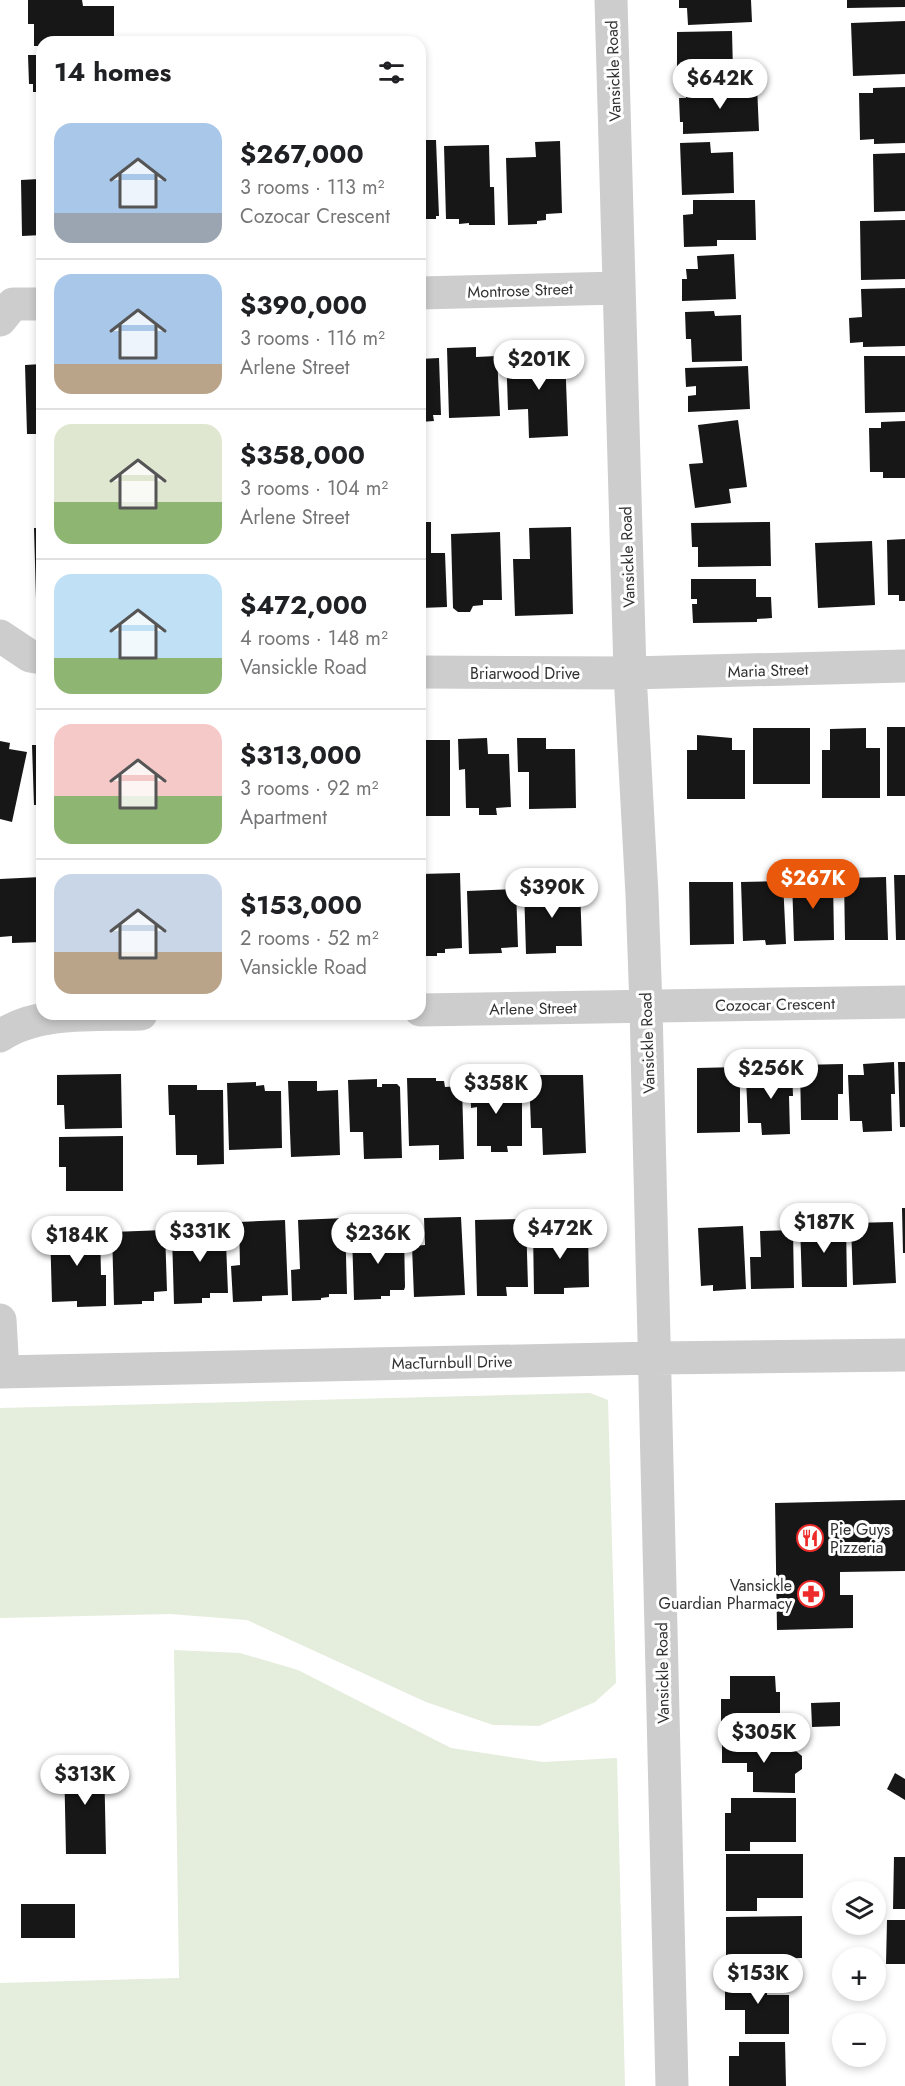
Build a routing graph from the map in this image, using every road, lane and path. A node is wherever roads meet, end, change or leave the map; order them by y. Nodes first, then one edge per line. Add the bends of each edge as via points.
1 (611, 0) edge
2 (620, 288) junction
3 (426, 293) edge
4 (36, 304) edge
5 (0, 320) edge
6 (0, 636) edge
7 (36, 657) edge
8 (905, 666) edge
9 (426, 672) edge
10 (630, 673) junction
11 (905, 1002) edge
12 (646, 1007) junction
13 (426, 1010) edge
14 (43, 1020) edge
15 (0, 1036) edge
16 (0, 1320) edge
17 (905, 1355) edge
18 (655, 1358) junction
19 (2, 1372) edge
20 (672, 2086) edge

1 - 2 street, Vansickle Road
2 - 3 street, Montrose Street
2 - 10 street, Vansickle Road
4 - 5 street via 13,304
6 - 7 street
8 - 10 street, Maria Street
9 - 10 street, Briarwood Drive
10 - 12 street, Vansickle Road
11 - 12 street, Cozocar Crescent
12 - 13 street, Arlene Street
12 - 18 street, Vansickle Road
14 - 15 street via 10,1029
16 - 19 street
17 - 18 street, MacTurnbull Drive
18 - 19 street, MacTurnbull Drive
18 - 20 street, Vansickle Road

